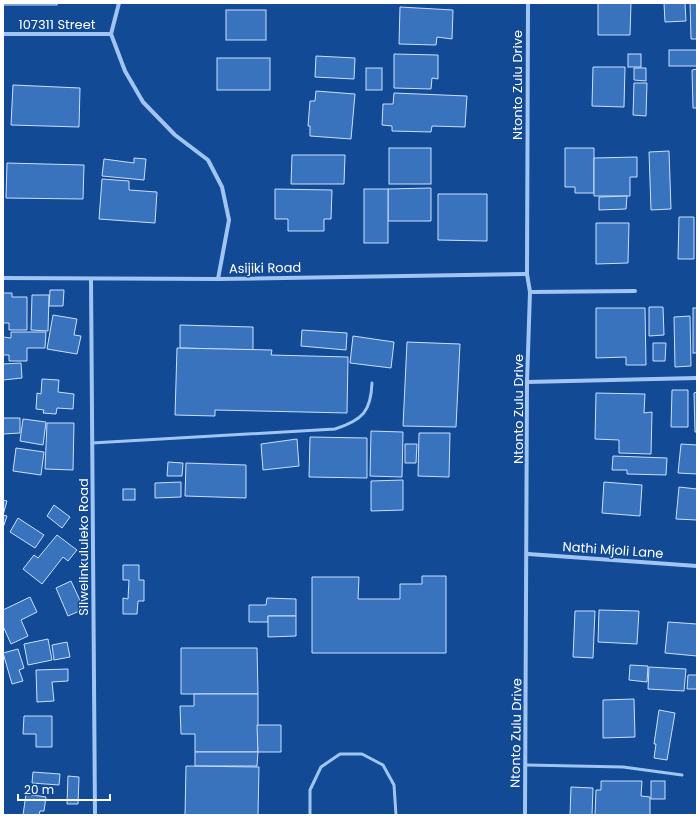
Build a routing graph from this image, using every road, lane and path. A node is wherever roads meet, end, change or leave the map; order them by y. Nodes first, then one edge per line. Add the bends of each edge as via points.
1 (119, 3) edge
2 (528, 3) edge
3 (3, 34) edge
4 (111, 34) junction
5 (527, 274) junction
6 (3, 278) edge
7 (91, 279) junction
8 (218, 279) junction
9 (635, 291) dead end
10 (530, 292) junction
11 (697, 378) edge
12 (527, 382) junction
13 (372, 383) dead end
14 (92, 443) junction
15 (528, 554) junction
16 (697, 566) edge
17 (527, 765) junction
18 (682, 775) dead end
19 (95, 815) edge
20 (310, 815) edge
21 (396, 815) edge
22 (525, 815) edge

1 - 4 street
2 - 5 street, Ntonto Zulu Drive
3 - 4 street, 107311 Street
4 - 8 street via 125,71 143,102 175,135 208,160 222,188 229,220
5 - 8 street, Asijiki Road
5 - 10 street, Ntonto Zulu Drive
6 - 7 street, Asijiki Road
7 - 8 street, Asijiki Road
7 - 14 street, Silwelinkululeko Road
9 - 10 street
10 - 12 street, Ntonto Zulu Drive
11 - 12 street
12 - 15 street, Ntonto Zulu Drive
13 - 14 lane via 371,400 365,412 352,424 336,429
14 - 19 street, Silwelinkululeko Road
15 - 16 street, Nathi Mjoli Lane
15 - 17 street, Ntonto Zulu Drive
17 - 18 lane via 623,767
17 - 22 street, Ntonto Zulu Drive
20 - 21 lane via 310,790 321,767 340,754 362,754 383,766 394,785

